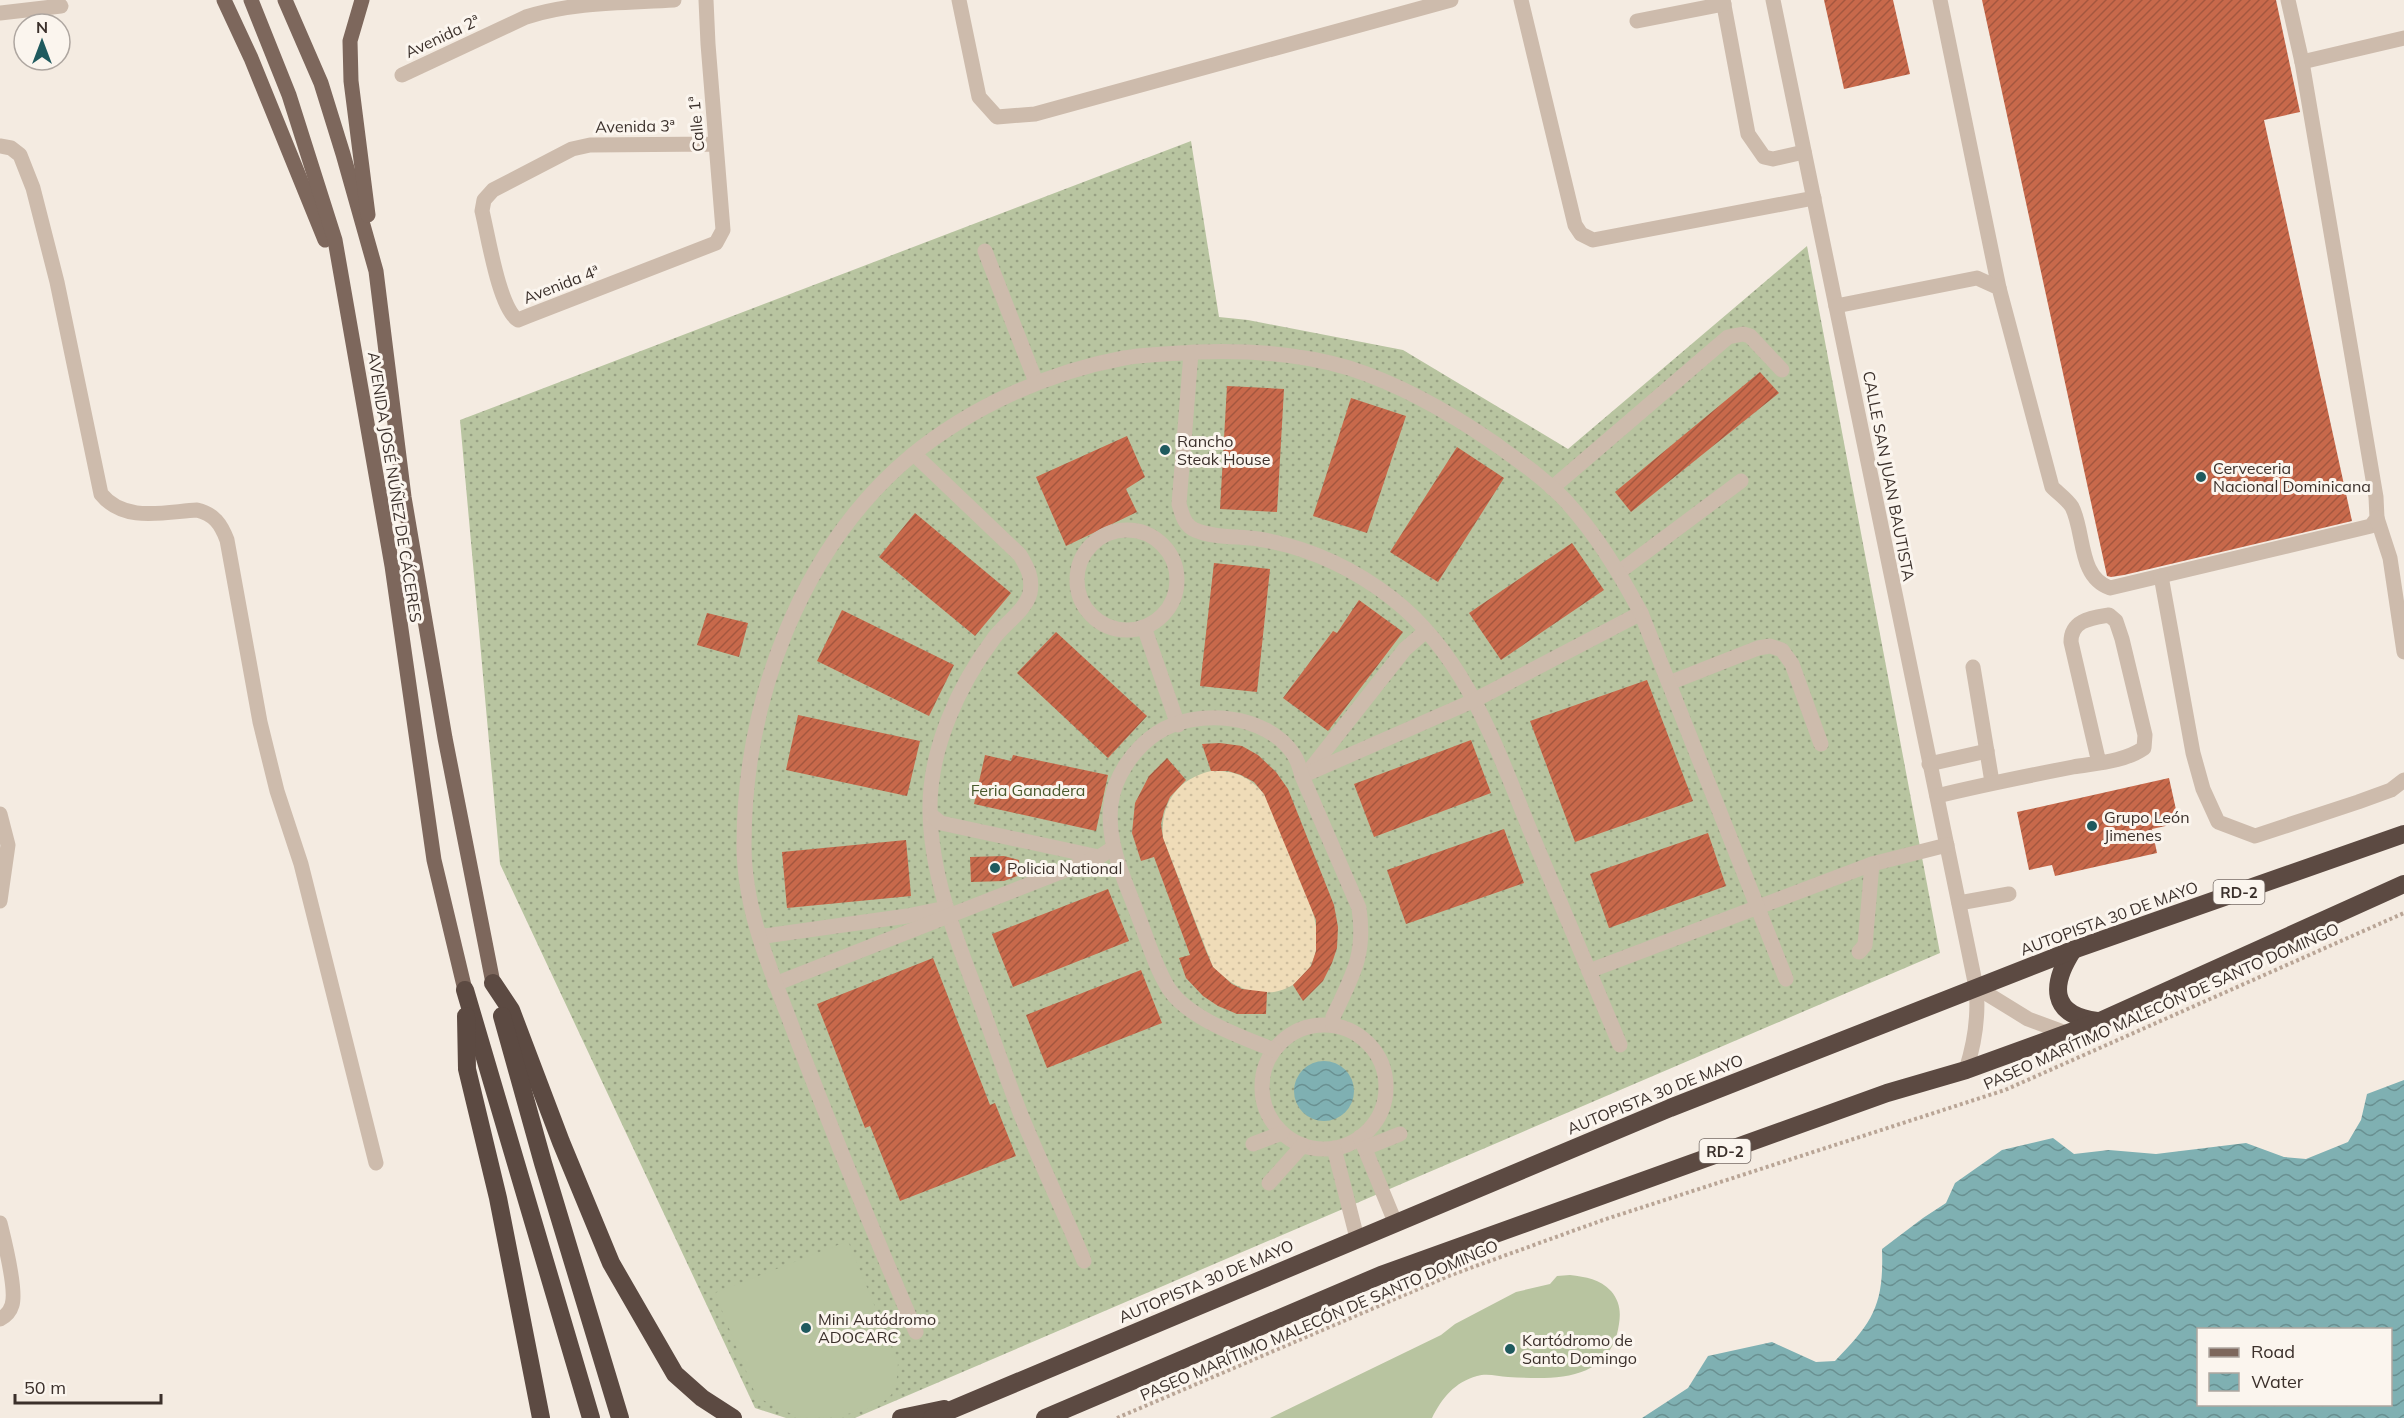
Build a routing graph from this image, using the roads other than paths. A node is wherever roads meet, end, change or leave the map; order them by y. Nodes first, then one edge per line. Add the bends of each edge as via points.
1 (224, 0) edge
2 (251, 0) edge
3 (285, 0) edge
4 (362, 0) edge
5 (674, 0) edge
6 (706, 0) edge
7 (959, 0) edge
8 (1451, 0) edge
9 (1521, 0) edge
10 (1773, 0) edge
11 (1940, 0) edge
12 (2288, 0) edge
13 (1723, 2) edge
14 (61, 6) dead end
15 (1666, 7) edge
16 (0, 13) edge
17 (1638, 21) dead end
18 (2404, 38) edge
19 (2302, 62) junction
20 (402, 75) dead end
21 (716, 144) junction
22 (0, 146) edge
23 (1804, 152) junction
24 (493, 190) joint
25 (1814, 198) junction
26 (716, 243) joint
27 (985, 251) dead end
28 (376, 271) junction
29 (342, 284) junction
30 (1999, 288) junction
31 (1836, 306) junction
32 (1191, 353) junction
33 (1782, 370) dead end
34 (1036, 382) junction
35 (914, 454) junction
36 (1741, 481) dead end
37 (1552, 488) junction
38 (2377, 518) junction
39 (1619, 572) junction
40 (2161, 576) junction
41 (1641, 613) junction
42 (1144, 627) junction
43 (1426, 631) junction
44 (2404, 652) edge
45 (1973, 667) dead end
46 (1670, 683) junction
47 (1475, 700) junction
48 (1178, 725) junction
49 (1821, 744) dead end
50 (1987, 751) junction
51 (2099, 762) junction
52 (1929, 764) junction
53 (1304, 775) junction
54 (2404, 780) edge
55 (1992, 782) junction
56 (1937, 796) junction
57 (0, 814) edge
58 (931, 815) junction
59 (2404, 834) edge
60 (1947, 844) junction
61 (1113, 848) junction
62 (1099, 857) junction
63 (1872, 864) junction
64 (2404, 884) edge
65 (2009, 894) dead end
66 (0, 901) edge
67 (1959, 903) junction
68 (1757, 907) junction
69 (947, 912) junction
70 (759, 934) junction
71 (2073, 950) junction
72 (1859, 952) dead end
73 (1589, 971) junction
74 (1786, 979) dead end
75 (493, 983) junction
76 (775, 984) junction
77 (1976, 987) junction
78 (465, 990) junction
79 (2098, 1022) junction
80 (1333, 1025) junction
81 (2066, 1033) junction
82 (1620, 1045) dead end
83 (1274, 1050) junction
84 (1966, 1070) junction
85 (1282, 1133) junction
86 (1400, 1134) dead end
87 (1363, 1143) junction
88 (1253, 1144) dead end
89 (1303, 1144) junction
90 (1334, 1148) junction
91 (376, 1163) dead end
92 (1269, 1183) dead end
93 (1395, 1222) junction
94 (0, 1223) edge
95 (1357, 1239) junction
96 (1084, 1261) dead end
97 (0, 1319) edge
98 (916, 1332) dead end
99 (960, 1406) junction
100 (541, 1418) edge
101 (591, 1418) edge
102 (620, 1418) edge
103 (733, 1418) edge
104 (901, 1418) edge
105 (932, 1418) edge
106 (1045, 1418) edge

1 - 29 main road
2 - 29 main road, AVENIDA JOSÉ NÚÑEZ DE CÁCERES via 289,95 335,240
3 - 28 main road, AVENIDA JOSÉ NÚÑEZ DE CÁCERES via 321,83
4 - 28 main road via 350,41 351,81
5 - 20 street, Avenida 2ª via 546,11
6 - 21 street, Calle 1ª
7 - 8 street via 979,97 997,117 1035,114
9 - 25 street via 1575,225 1581,234 1593,240
10 - 23 street, CALLE SAN JUAN BAUTISTA
11 - 30 street
12 - 19 street
13 - 15 street
13 - 23 street via 1748,134 1764,156 1773,159
14 - 16 street
15 - 17 street
18 - 19 street
19 - 38 street
21 - 24 street, Avenida 3ª via 590,145 558,155
21 - 26 street, Calle 1ª via 723,230
22 - 91 street via 11,147 20,155 33,188 57,282 101,494 108,503 132,513 207,512 223,529 260,722 301,864
23 - 25 street, CALLE SAN JUAN BAUTISTA
24 - 26 street, Avenida 4ª via 484,200 482,211 504,301 518,320
25 - 31 street, CALLE SAN JUAN BAUTISTA
27 - 34 street
28 - 75 main road, AVENIDA JOSÉ NÚÑEZ DE CÁCERES via 404,497 445,738
29 - 78 main road, AVENIDA JOSÉ NÚÑEZ DE CÁCERES via 392,566 434,860
30 - 31 street via 1977,278
30 - 40 street via 2052,487 2072,506 2092,575 2110,588
31 - 52 street, CALLE SAN JUAN BAUTISTA
32 - 34 street via 1125,358
32 - 37 street via 1264,352 1308,358 1384,381 1466,424 1535,471
32 - 43 street via 1179,504 1183,519 1192,529 1206,533 1278,542 1338,563 1392,598
33 - 37 street via 1750,336 1743,333 1728,337
34 - 35 street via 959,423
35 - 58 street via 1020,555 1032,580 1030,595 975,664 958,698 942,738
35 - 70 street via 870,497 834,541 807,586 775,663 751,759 745,810 744,851
36 - 39 street
37 - 39 street
38 - 40 street via 2371,526
38 - 44 street via 2390,558
39 - 41 street
40 - 54 street via 2193,753 2218,822 2255,836 2391,790
41 - 46 street
41 - 47 street
42 - 42 street via 1127,630 1095,618 1078,589 1083,555 1109,533 1125,530 1148,535 1167,549 1174,562 1176,593 1169,608
42 - 48 street
43 - 47 street via 1438,642
43 - 53 street via 1405,649
45 - 50 street
46 - 49 street via 1758,648 1782,650 1792,664
46 - 68 street
47 - 53 street
47 - 73 street
48 - 53 street via 1217,718 1257,726 1288,747
48 - 61 street via 1143,744 1123,770 1111,802
50 - 52 street
50 - 55 street
51 - 51 street via 2071,632 2077,624 2109,615 2116,621 2122,639 2145,735 2144,748 2136,754
51 - 55 street
52 - 56 street, CALLE SAN JUAN BAUTISTA
53 - 80 street via 1361,920 1357,964
55 - 56 street
56 - 60 street, CALLE SAN JUAN BAUTISTA
57 - 66 street via 8,845
58 - 62 street via 941,823
58 - 69 street via 935,866
59 - 71 highway, AUTOPISTA 30 DE MAYO / RD-2
60 - 63 street
60 - 67 street, CALLE SAN JUAN BAUTISTA
61 - 62 street
61 - 83 street via 1170,991 1191,1011
62 - 69 street
63 - 68 street
63 - 72 street via 1865,945
64 - 79 highway, RD-2
65 - 67 street
67 - 77 street, CALLE SAN JUAN BAUTISTA
68 - 73 street
68 - 74 street
69 - 70 street
69 - 76 street
69 - 96 street via 1021,1115
70 - 76 street
71 - 77 highway, AUTOPISTA 30 DE MAYO / RD-2
71 - 79 highway via 2061,968 2058,996 2071,1014
73 - 82 street
75 - 102 highway
75 - 103 highway via 511,1010 611,1263 675,1374
76 - 98 street via 841,1156
77 - 81 street via 2028,1019
77 - 84 street, CALLE SAN JUAN BAUTISTA via 1975,1034
77 - 93 highway, AUTOPISTA 30 DE MAYO / RD-2
78 - 100 highway via 467,1069 498,1198
78 - 101 highway
79 - 81 highway, RD-2
80 - 83 street via 1300,1030
80 - 87 street via 1369,1044 1383,1068 1383,1107
81 - 84 highway, RD-2
83 - 85 street via 1264,1070 1262,1093 1269,1114
84 - 106 highway, RD-2 via 1887,1093 1381,1275
85 - 88 street
85 - 89 street
86 - 87 street
87 - 90 street
87 - 93 street
89 - 90 street
89 - 92 street
90 - 95 street
93 - 95 highway, AUTOPISTA 30 DE MAYO / RD-2
94 - 97 street via 13,1302
95 - 99 highway, AUTOPISTA 30 DE MAYO / RD-2
99 - 104 highway
99 - 105 highway, AUTOPISTA 30 DE MAYO / RD-2

